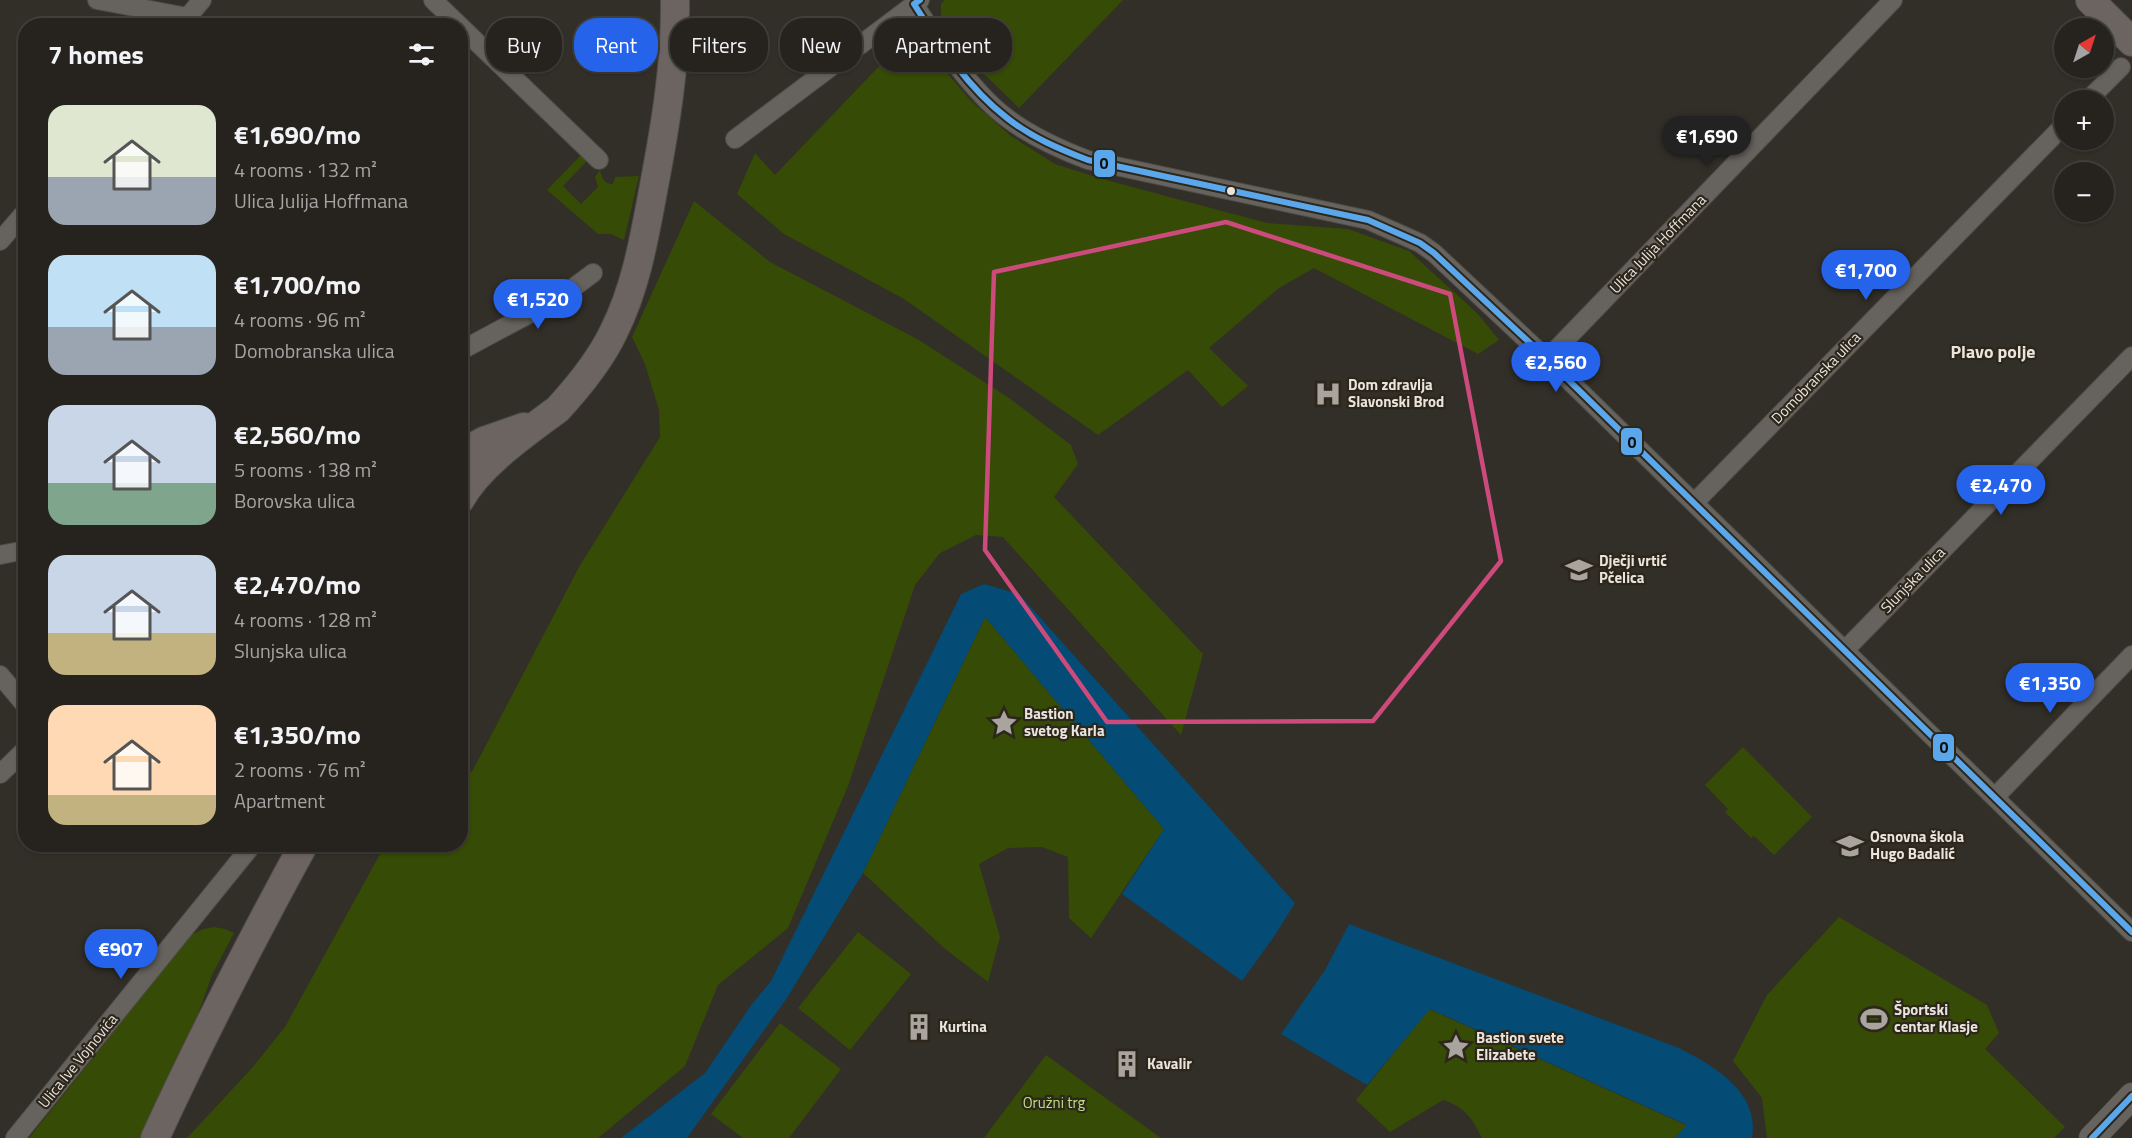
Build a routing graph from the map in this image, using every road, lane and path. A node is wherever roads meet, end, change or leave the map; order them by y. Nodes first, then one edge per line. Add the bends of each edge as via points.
1 (97, 0) edge
2 (202, 0) edge
3 (433, 0) edge
4 (675, 0) edge
5 (1893, 0) edge
6 (2090, 0) edge
7 (916, 2) edge
8 (172, 18) edge
9 (187, 18) edge
10 (452, 18) edge
11 (468, 34) edge
12 (2132, 42) edge
13 (2121, 67) dead end
14 (2098, 90) edge
15 (2054, 135) edge
16 (735, 140) dead end
17 (599, 159) dead end
18 (18, 221) edge
19 (0, 242) edge
20 (592, 273) dead end
21 (468, 347) edge
22 (2132, 356) edge
23 (1547, 359) junction
24 (550, 414) junction
25 (468, 450) edge
26 (468, 489) edge
27 (1694, 503) junction
28 (18, 552) edge
29 (0, 555) edge
30 (1845, 650) junction
31 (2132, 655) edge
32 (0, 675) edge
33 (18, 696) edge
34 (18, 757) edge
35 (0, 774) edge
36 (1995, 797) junction
37 (247, 852) edge
38 (300, 852) edge
39 (2132, 932) edge
40 (2132, 1096) edge
41 (15, 1138) edge
42 (155, 1138) edge
43 (2092, 1138) edge

1 - 8 street
2 - 9 street
3 - 10 street
4 - 24 main road via 673,68 663,137 634,282 604,349
5 - 23 street, Ulica Julija Hoffmana
6 - 12 main road
7 - 16 street
7 - 23 street via 948,53 991,104 1031,135 1088,160 1368,220 1393,230 1434,253
11 - 17 street
13 - 14 street
15 - 27 street, Domobranska ulica
18 - 19 street
20 - 21 street via 561,297
22 - 30 street, Slunjska ulica
23 - 27 street
24 - 25 main road
24 - 26 main road via 485,469
27 - 30 street
28 - 29 street
30 - 36 street
31 - 36 street
32 - 33 street
34 - 35 street
36 - 39 street
37 - 41 street, Ulica Ive Vojnovića
38 - 42 main road via 226,989
40 - 43 main road

